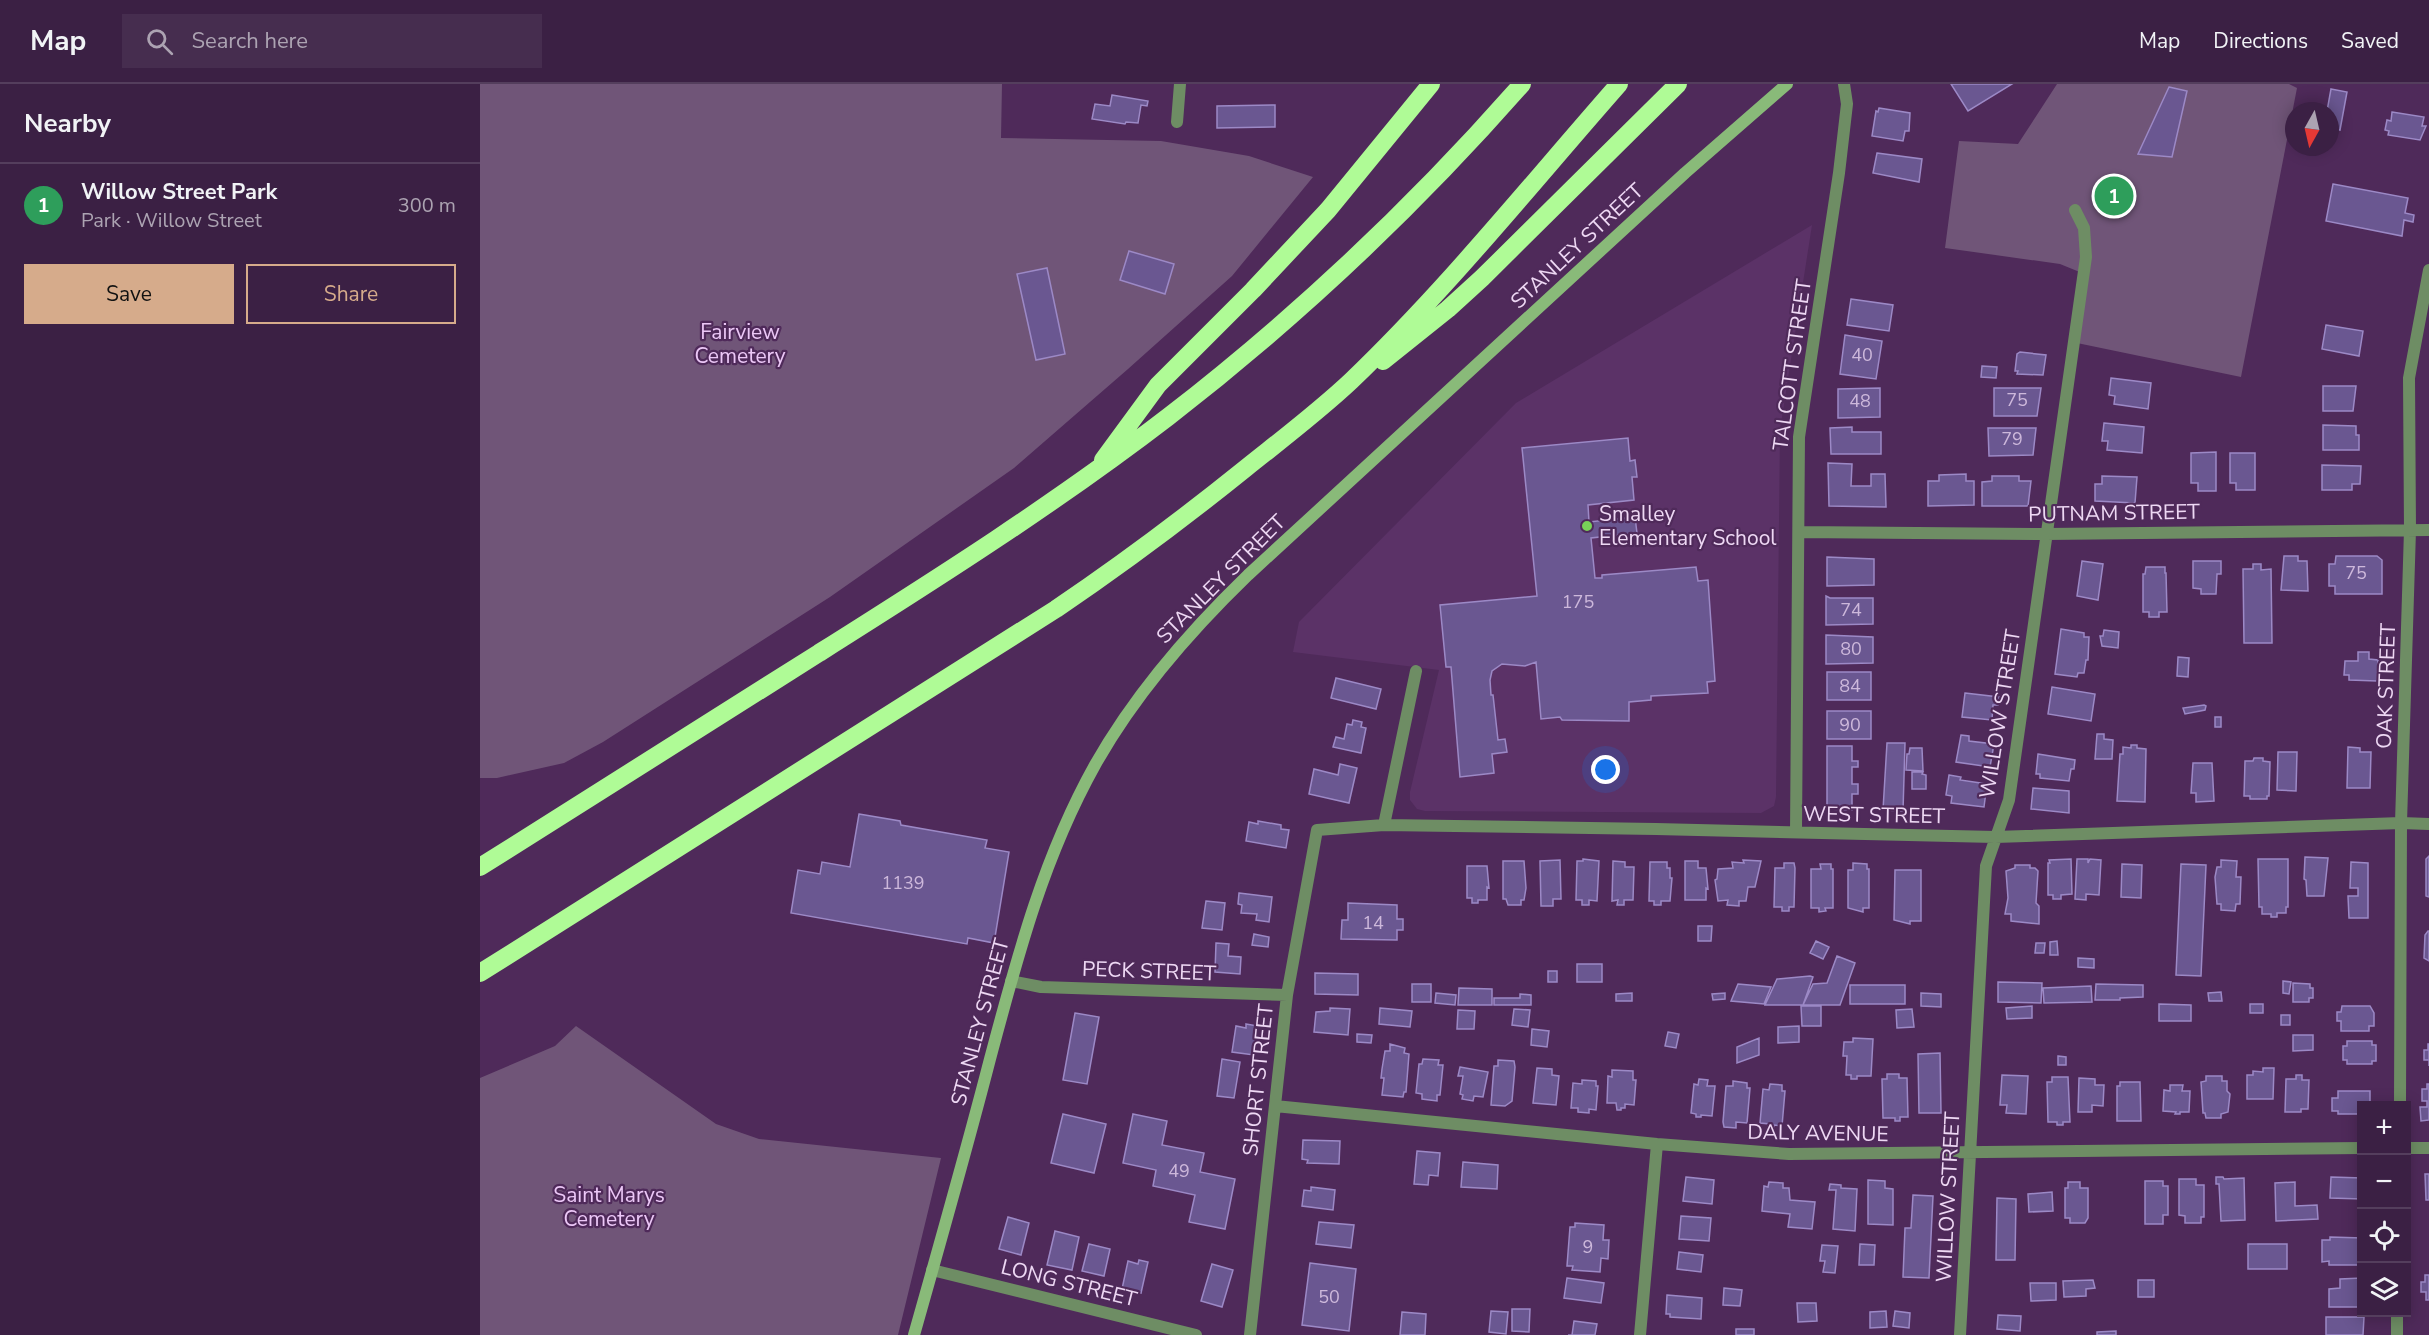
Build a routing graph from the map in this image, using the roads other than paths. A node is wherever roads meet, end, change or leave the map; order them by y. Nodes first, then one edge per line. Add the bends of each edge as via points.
1 (1180, 84) edge
2 (1431, 84) edge
3 (1522, 84) edge
4 (1619, 84) edge
5 (1678, 84) edge
6 (1787, 84) edge
7 (1844, 84) edge
8 (1177, 122) dead end
9 (2075, 210) dead end
10 (2429, 270) edge
11 (1342, 389) junction
12 (1097, 470) junction
13 (2410, 530) junction
14 (2429, 530) edge
15 (1799, 532) junction
16 (2046, 534) junction
17 (1416, 671) dead end
18 (2401, 823) junction
19 (2429, 824) edge
20 (1384, 825) junction
21 (1317, 830) joint
22 (1796, 832) junction
23 (1995, 837) junction
24 (480, 867) edge
25 (480, 973) edge
26 (1011, 981) junction
27 (1287, 995) junction
28 (2400, 1101) edge
29 (1275, 1106) junction
30 (1658, 1144) junction
31 (2357, 1148) edge
32 (2411, 1148) edge
33 (2429, 1148) edge
34 (1970, 1154) junction
35 (932, 1270) junction
36 (2397, 1317) edge
37 (914, 1335) edge
38 (1196, 1335) edge
39 (1250, 1335) edge
40 (1640, 1335) edge
41 (1960, 1335) edge
42 (2397, 1335) edge

1 - 8 street
2 - 12 highway via 1328,210 1158,385
3 - 12 highway via 1427,186 1336,275 1203,389
4 - 11 highway via 1438,289
5 - 11 highway via 1448,309
6 - 26 main road, STANLEY STREET via 1248,575 1182,642 1113,735 1079,795 1041,881
7 - 15 street, TALCOTT STREET via 1847,104 1839,173 1799,436
9 - 16 street, WILLOW STREET via 2084,228 2086,257
10 - 13 street, OAK STREET via 2409,378
11 - 25 highway via 1229,482 1098,580
12 - 24 highway via 969,558
13 - 14 street, PUTNAM STREET
13 - 16 street, PUTNAM STREET
13 - 18 street, OAK STREET
15 - 16 street, PUTNAM STREET
15 - 22 street, TALCOTT STREET
16 - 23 street, WILLOW STREET via 2009,800
17 - 20 street
18 - 19 street, WEST STREET
18 - 23 street, WEST STREET
18 - 28 street, OAK STREET
20 - 21 street, WEST STREET
20 - 22 street, WEST STREET
21 - 27 street, SHORT STREET
22 - 23 street, WEST STREET
23 - 34 street, WILLOW STREET via 1986,866
26 - 27 street, PECK STREET via 1041,987
26 - 35 main road, STANLEY STREET
27 - 29 street, SHORT STREET
29 - 30 street, DALY AVENUE
29 - 39 street, SHORT STREET
30 - 34 street, DALY AVENUE via 1789,1154
30 - 40 street
31 - 34 street, DALY AVENUE
32 - 33 street
34 - 41 street, WILLOW STREET
35 - 37 main road, STANLEY STREET
35 - 38 street, LONG STREET
36 - 42 street

